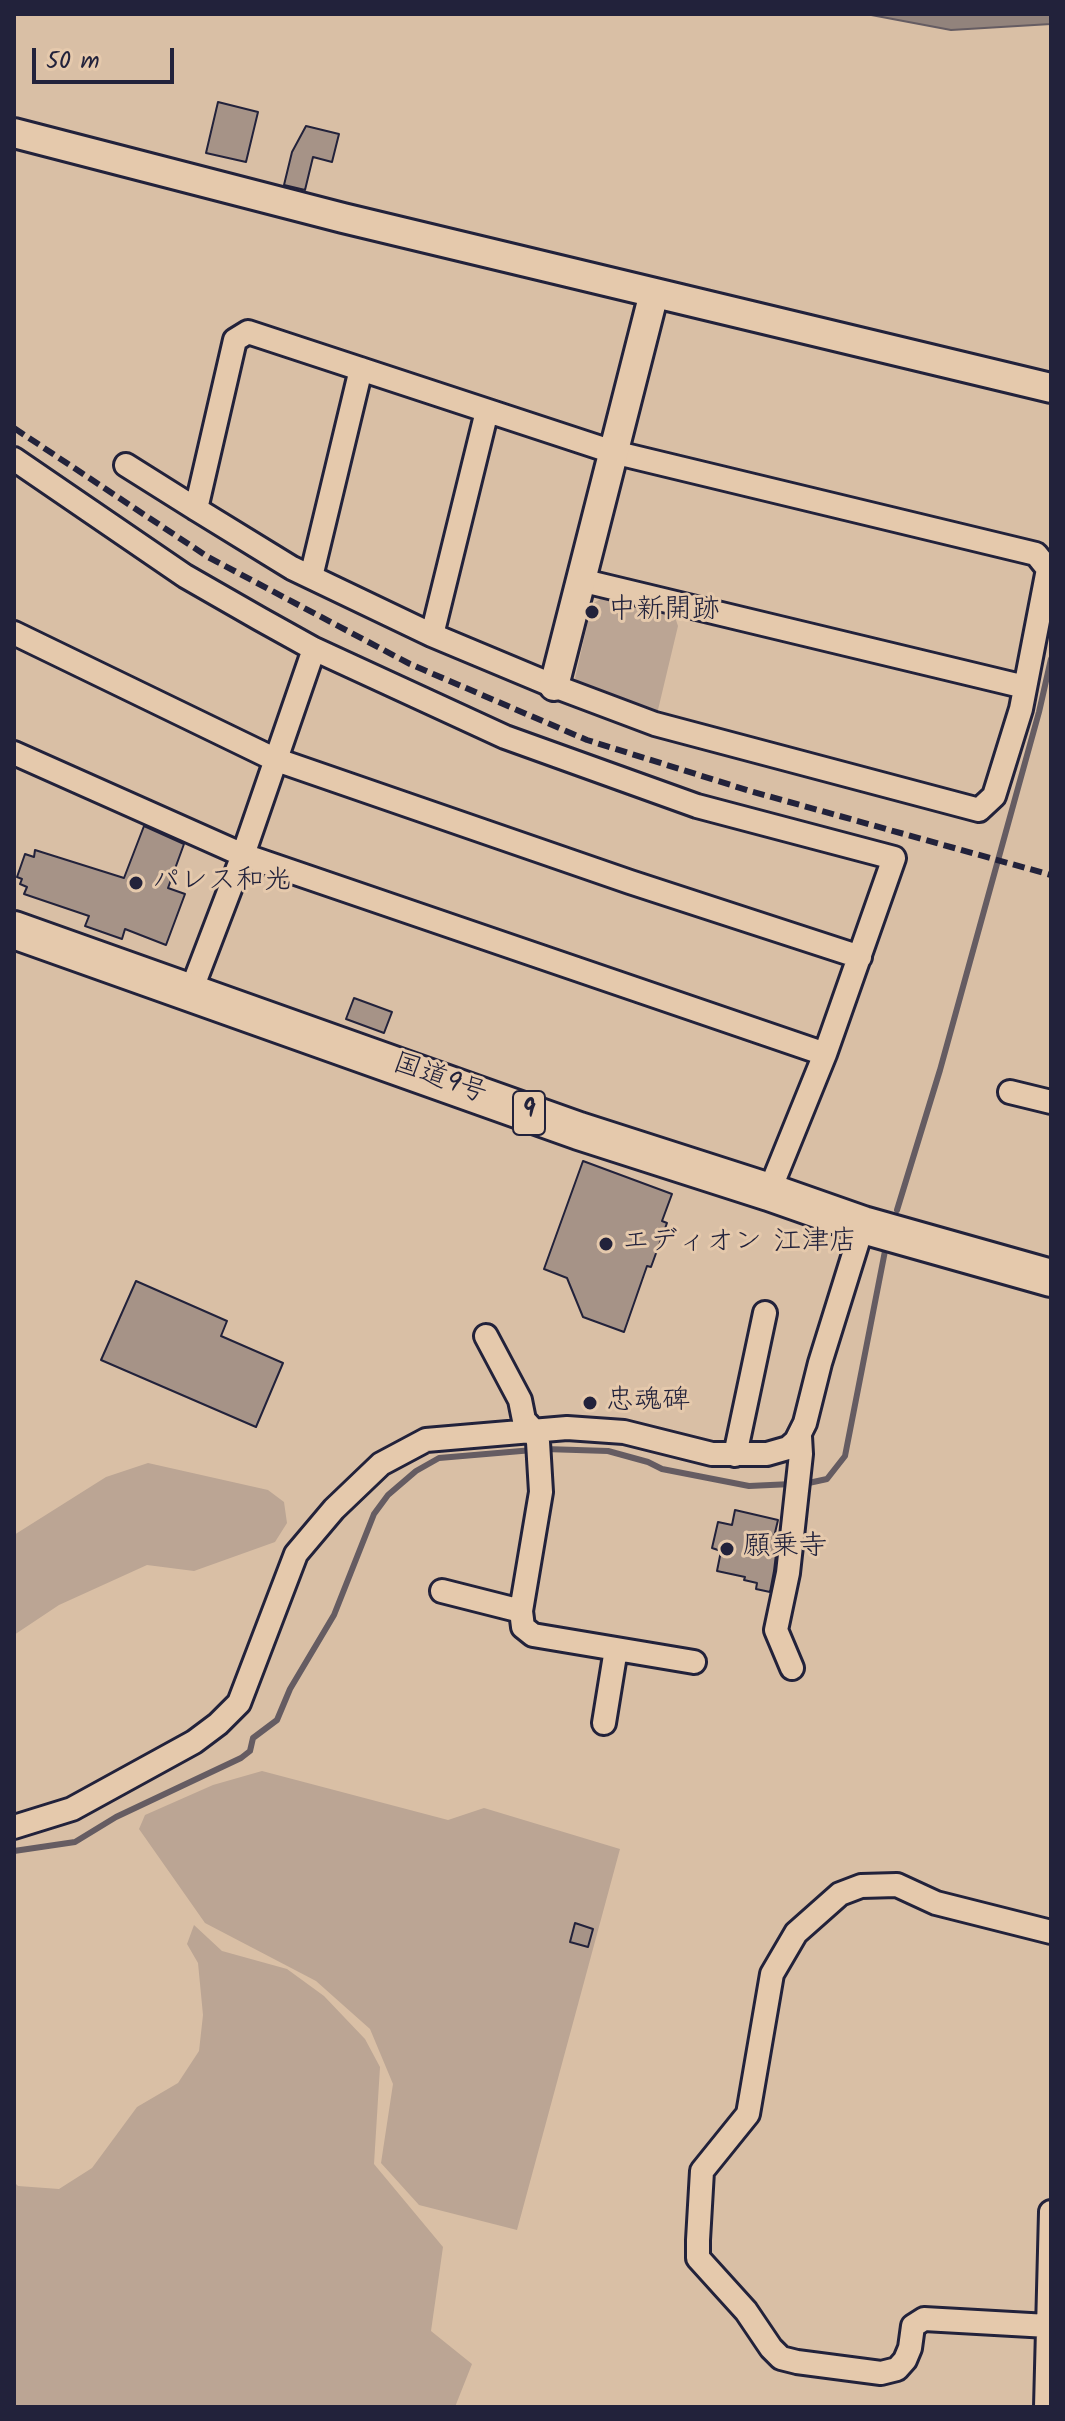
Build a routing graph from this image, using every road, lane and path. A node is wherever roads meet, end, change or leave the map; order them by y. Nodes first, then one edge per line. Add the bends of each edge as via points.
1 (14, 133) edge
2 (654, 293) junction
3 (361, 369) junction
4 (1051, 388) edge
5 (487, 411) junction
6 (613, 452) junction
7 (14, 459) edge
8 (126, 465) dead end
9 (196, 509) junction
10 (311, 577) junction
11 (580, 580) junction
12 (14, 633) edge
13 (432, 635) junction
14 (314, 649) junction
15 (554, 686) junction
16 (1025, 687) junction
17 (14, 753) edge
18 (274, 759) junction
19 (243, 855) junction
20 (14, 930) edge
21 (860, 957) junction
22 (191, 991) junction
23 (825, 1054) junction
24 (1010, 1092) dead end
25 (1051, 1102) edge
26 (769, 1192) junction
27 (863, 1225) junction
28 (1051, 1278) edge
29 (765, 1313) dead end
30 (486, 1336) dead end
31 (800, 1436) junction
32 (538, 1442) junction
33 (735, 1455) junction
34 (442, 1591) dead end
35 (521, 1611) junction
36 (616, 1649) junction
37 (694, 1662) dead end
38 (792, 1668) dead end
39 (604, 1723) dead end
40 (14, 1827) edge
41 (1051, 1932) edge
42 (1051, 2212) edge
43 (1050, 2255) edge
44 (1048, 2326) junction
45 (1046, 2407) edge

1 - 2 street
2 - 4 street
2 - 6 street
3 - 5 street
3 - 9 street via 248,332 235,340
3 - 10 street
5 - 6 street
5 - 13 street
6 - 11 street
6 - 16 street via 1036,554 1048,569
7 - 14 street via 185,576
8 - 9 street
9 - 10 street
10 - 13 street
11 - 15 street
11 - 16 street
12 - 18 street
13 - 15 street
14 - 18 street
14 - 21 street via 505,737 697,806 894,858
15 - 16 street via 655,724 979,810 994,796
17 - 19 street
18 - 19 street
18 - 21 street
19 - 22 street
19 - 23 street
20 - 22 highway, 国道9号 / 9
21 - 23 street
22 - 26 highway, 国道9号 / 9 via 579,1131
23 - 26 street
24 - 25 street
26 - 27 highway, 国道9号 / 9
27 - 28 highway, 国道9号 / 9
27 - 31 street
29 - 33 street
30 - 32 street
31 - 33 street via 783,1451
31 - 38 street via 788,1573 776,1630
32 - 33 street via 567,1428 624,1432 698,1452
32 - 35 street via 541,1492
32 - 40 street via 426,1440 381,1464 296,1554 239,1703 194,1742 72,1809
34 - 35 street
35 - 36 street via 523,1627 533,1635
36 - 37 street
36 - 39 street
41 - 44 street via 936,1903 897,1885 861,1886 840,1894 796,1933 772,1974 748,2114 702,2171 698,2240 698,2258 771,2348 781,2358 797,2362 881,2373 897,2369 905,2360 913,2326 924,2319
42 - 43 street
43 - 44 street
44 - 45 street

